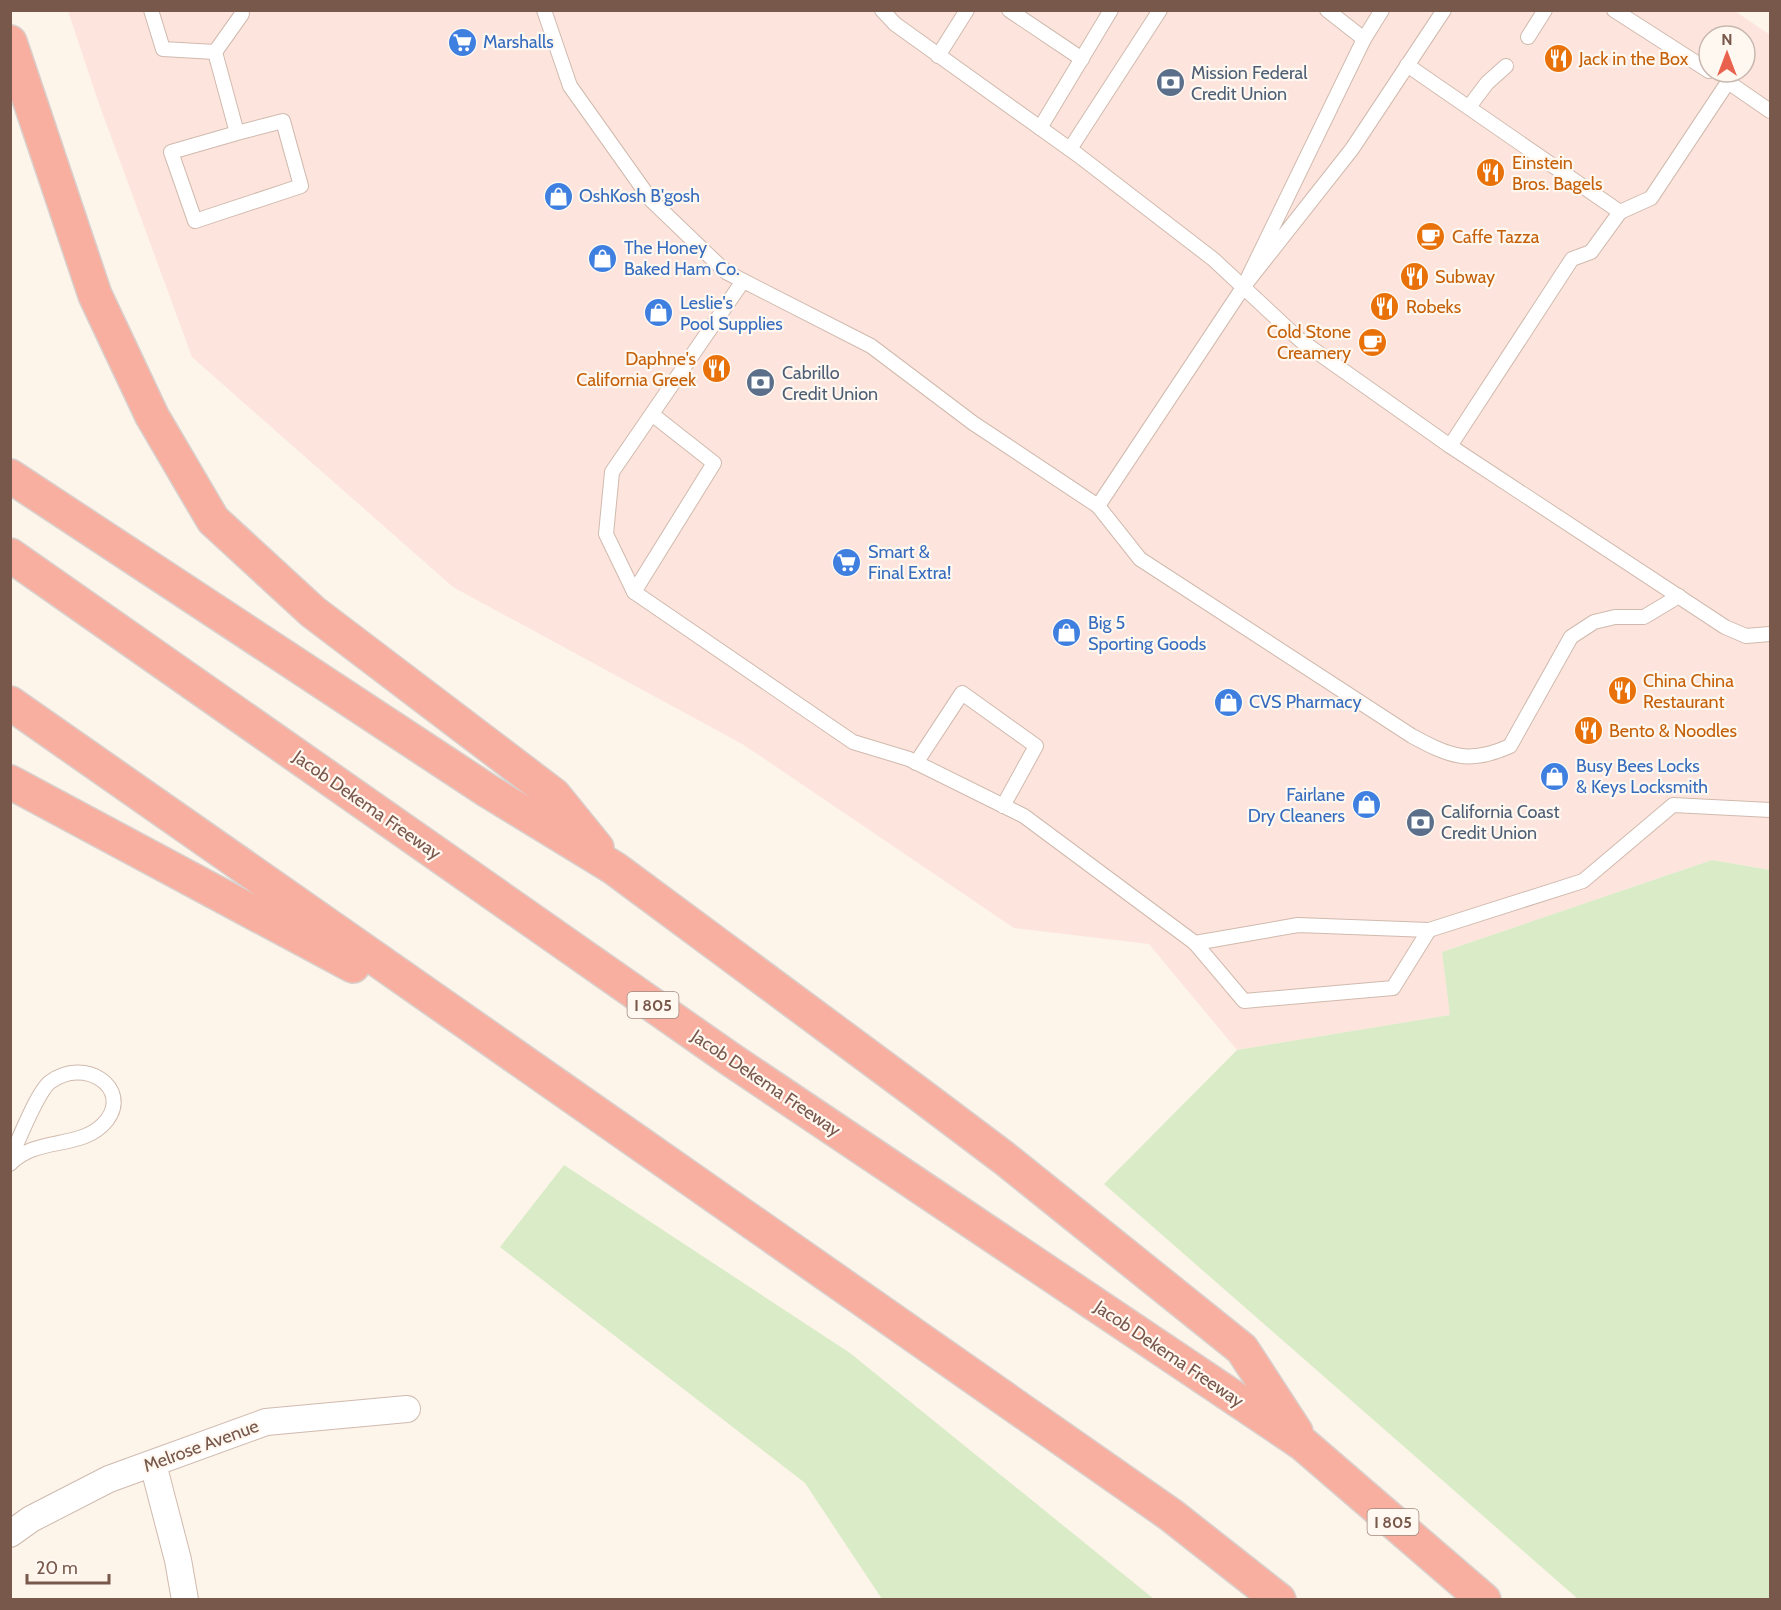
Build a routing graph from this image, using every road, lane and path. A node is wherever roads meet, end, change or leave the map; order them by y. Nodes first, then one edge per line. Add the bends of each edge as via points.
1 (151, 10) edge
2 (241, 10) edge
3 (544, 10) edge
4 (882, 10) edge
5 (967, 10) edge
6 (1009, 10) edge
7 (1111, 10) edge
8 (1160, 10) edge
9 (1327, 10) edge
10 (1382, 10) edge
11 (1444, 10) edge
12 (1545, 10) edge
13 (1614, 10) edge
14 (1528, 37) dead end
15 (1364, 39) junction
16 (10, 42) edge
17 (215, 52) junction
18 (938, 56) junction
19 (1082, 59) junction
20 (1697, 63) edge
21 (1407, 65) junction
22 (1506, 66) dead end
23 (1727, 84) edge
24 (1731, 84) edge
25 (1468, 107) junction
26 (1770, 111) edge
27 (1040, 128) junction
28 (237, 133) junction
29 (1070, 149) junction
30 (1620, 212) junction
31 (743, 281) junction
32 (1244, 286) junction
33 (653, 415) junction
34 (1450, 446) junction
35 (10, 476) edge
36 (1098, 506) junction
37 (10, 555) edge
38 (634, 592) junction
39 (1679, 596) junction
40 (1770, 634) edge
41 (10, 703) edge
42 (916, 762) junction
43 (10, 782) edge
44 (1003, 806) junction
45 (1770, 810) edge
46 (614, 868) junction
47 (1429, 930) junction
48 (1195, 943) junction
49 (489, 1040) junction
50 (10, 1159) edge
51 (10, 1164) edge
52 (407, 1409) dead end
53 (1303, 1444) junction
54 (153, 1464) junction
55 (10, 1534) edge
56 (185, 1599) edge
57 (1279, 1599) edge
58 (1484, 1599) edge

1 - 17 lane via 163,49
2 - 17 lane
3 - 31 lane via 570,86 651,200 726,272
4 - 18 lane
5 - 18 lane
6 - 19 lane
7 - 19 lane
8 - 29 lane
9 - 15 lane
10 - 15 lane
11 - 21 lane
12 - 14 lane
13 - 20 lane
15 - 32 lane
16 - 46 highway via 95,295 152,416 213,520 313,612 554,795
17 - 28 lane
18 - 27 lane
19 - 27 lane
21 - 25 lane
21 - 32 lane via 1352,149
22 - 25 lane
23 - 30 lane via 1651,198
24 - 26 lane
25 - 30 lane
27 - 29 lane
28 - 28 lane via 283,121 301,186 195,222 171,152
29 - 32 lane
30 - 34 lane via 1590,252 1572,260
31 - 33 lane
31 - 36 lane via 871,346 973,423
32 - 34 lane via 1300,340
32 - 36 lane
33 - 38 lane via 612,472 606,534
33 - 38 lane via 714,463
34 - 39 lane
35 - 46 highway via 488,791
36 - 39 lane via 1140,559 1412,736 1441,752 1469,759 1510,747 1571,637 1594,622 1644,617
37 - 53 highway, Jacob Dekema Freeway / I 805 via 730,1059
38 - 42 lane via 853,742
39 - 40 lane via 1725,627 1746,636
41 - 49 highway
42 - 44 lane
42 - 44 lane via 962,693 1036,747
43 - 49 highway
44 - 48 lane via 1024,816
45 - 47 lane via 1673,805 1583,881
46 - 53 highway via 1004,1158 1242,1349
47 - 48 lane via 1298,925
47 - 48 lane via 1393,988 1244,1001
49 - 57 highway via 1171,1515
50 - 51 lane via 48,1083 76,1071 87,1071 105,1083 112,1109 93,1135 37,1147
52 - 54 street, Melrose Avenue via 266,1422
53 - 58 highway, Jacob Dekema Freeway / I 805
54 - 55 street, Melrose Avenue via 109,1479
54 - 56 street

